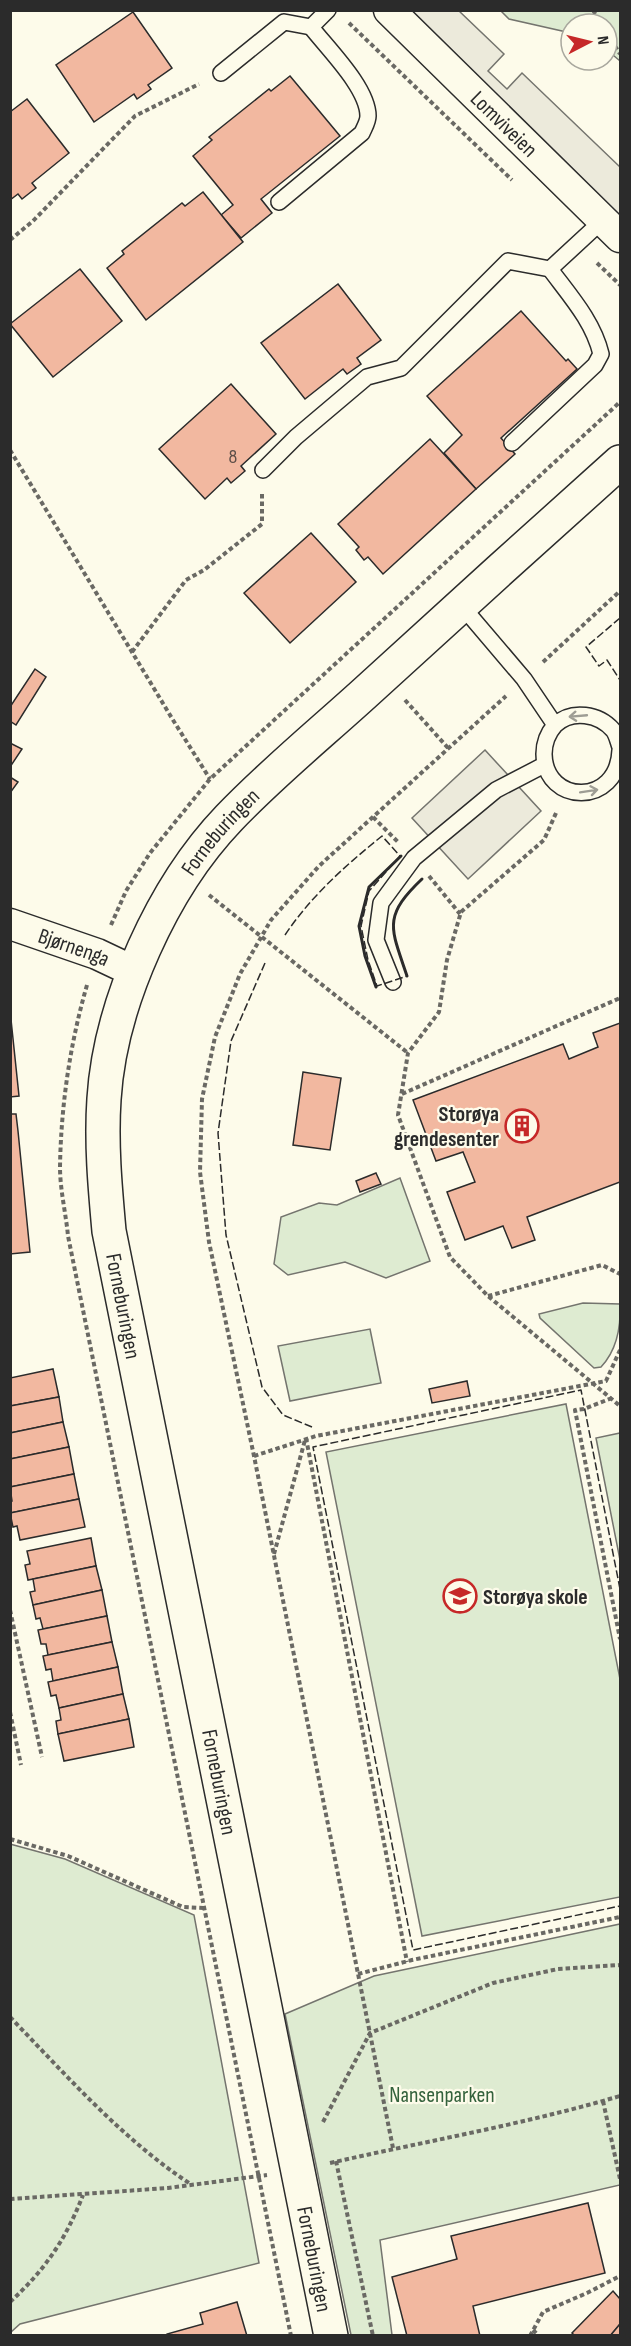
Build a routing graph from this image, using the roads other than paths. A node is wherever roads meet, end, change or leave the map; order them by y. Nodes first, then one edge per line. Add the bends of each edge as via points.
1 (328, 10) edge
2 (389, 10) edge
3 (311, 27) junction
4 (221, 73) road end
5 (279, 202) dead end
6 (612, 228) edge
7 (550, 269) junction
8 (512, 443) dead end
9 (621, 462) edge
10 (263, 470) road end
11 (461, 605) junction
12 (555, 725) junction
13 (621, 749) edge
14 (544, 765) junction
15 (10, 924) edge
16 (135, 972) junction
17 (393, 982) dead end
18 (331, 2336) edge

1 - 3 lane
2 - 6 street, Lomviveien
3 - 4 lane via 284,22
3 - 5 lane via 358,88 366,101 368,118 362,133
6 - 7 lane via 578,244
7 - 8 lane via 587,318 601,354 595,365
7 - 10 lane via 508,261 401,368 367,377
9 - 11 street, Forneburingen
11 - 12 lane via 524,679
11 - 16 street, Forneburingen via 228,819 160,912
13 -> 12 lane via 615,732 603,720 570,716
12 - 14 lane via 544,744
14 -> 13 lane via 552,780 566,790 599,790 612,779 620,764
14 - 17 lane via 496,790 414,858 381,903 376,940
15 - 16 street, Bjørnenga via 97,954
16 - 18 street, Forneburingen via 113,1037 104,1097 102,1162 109,1231

